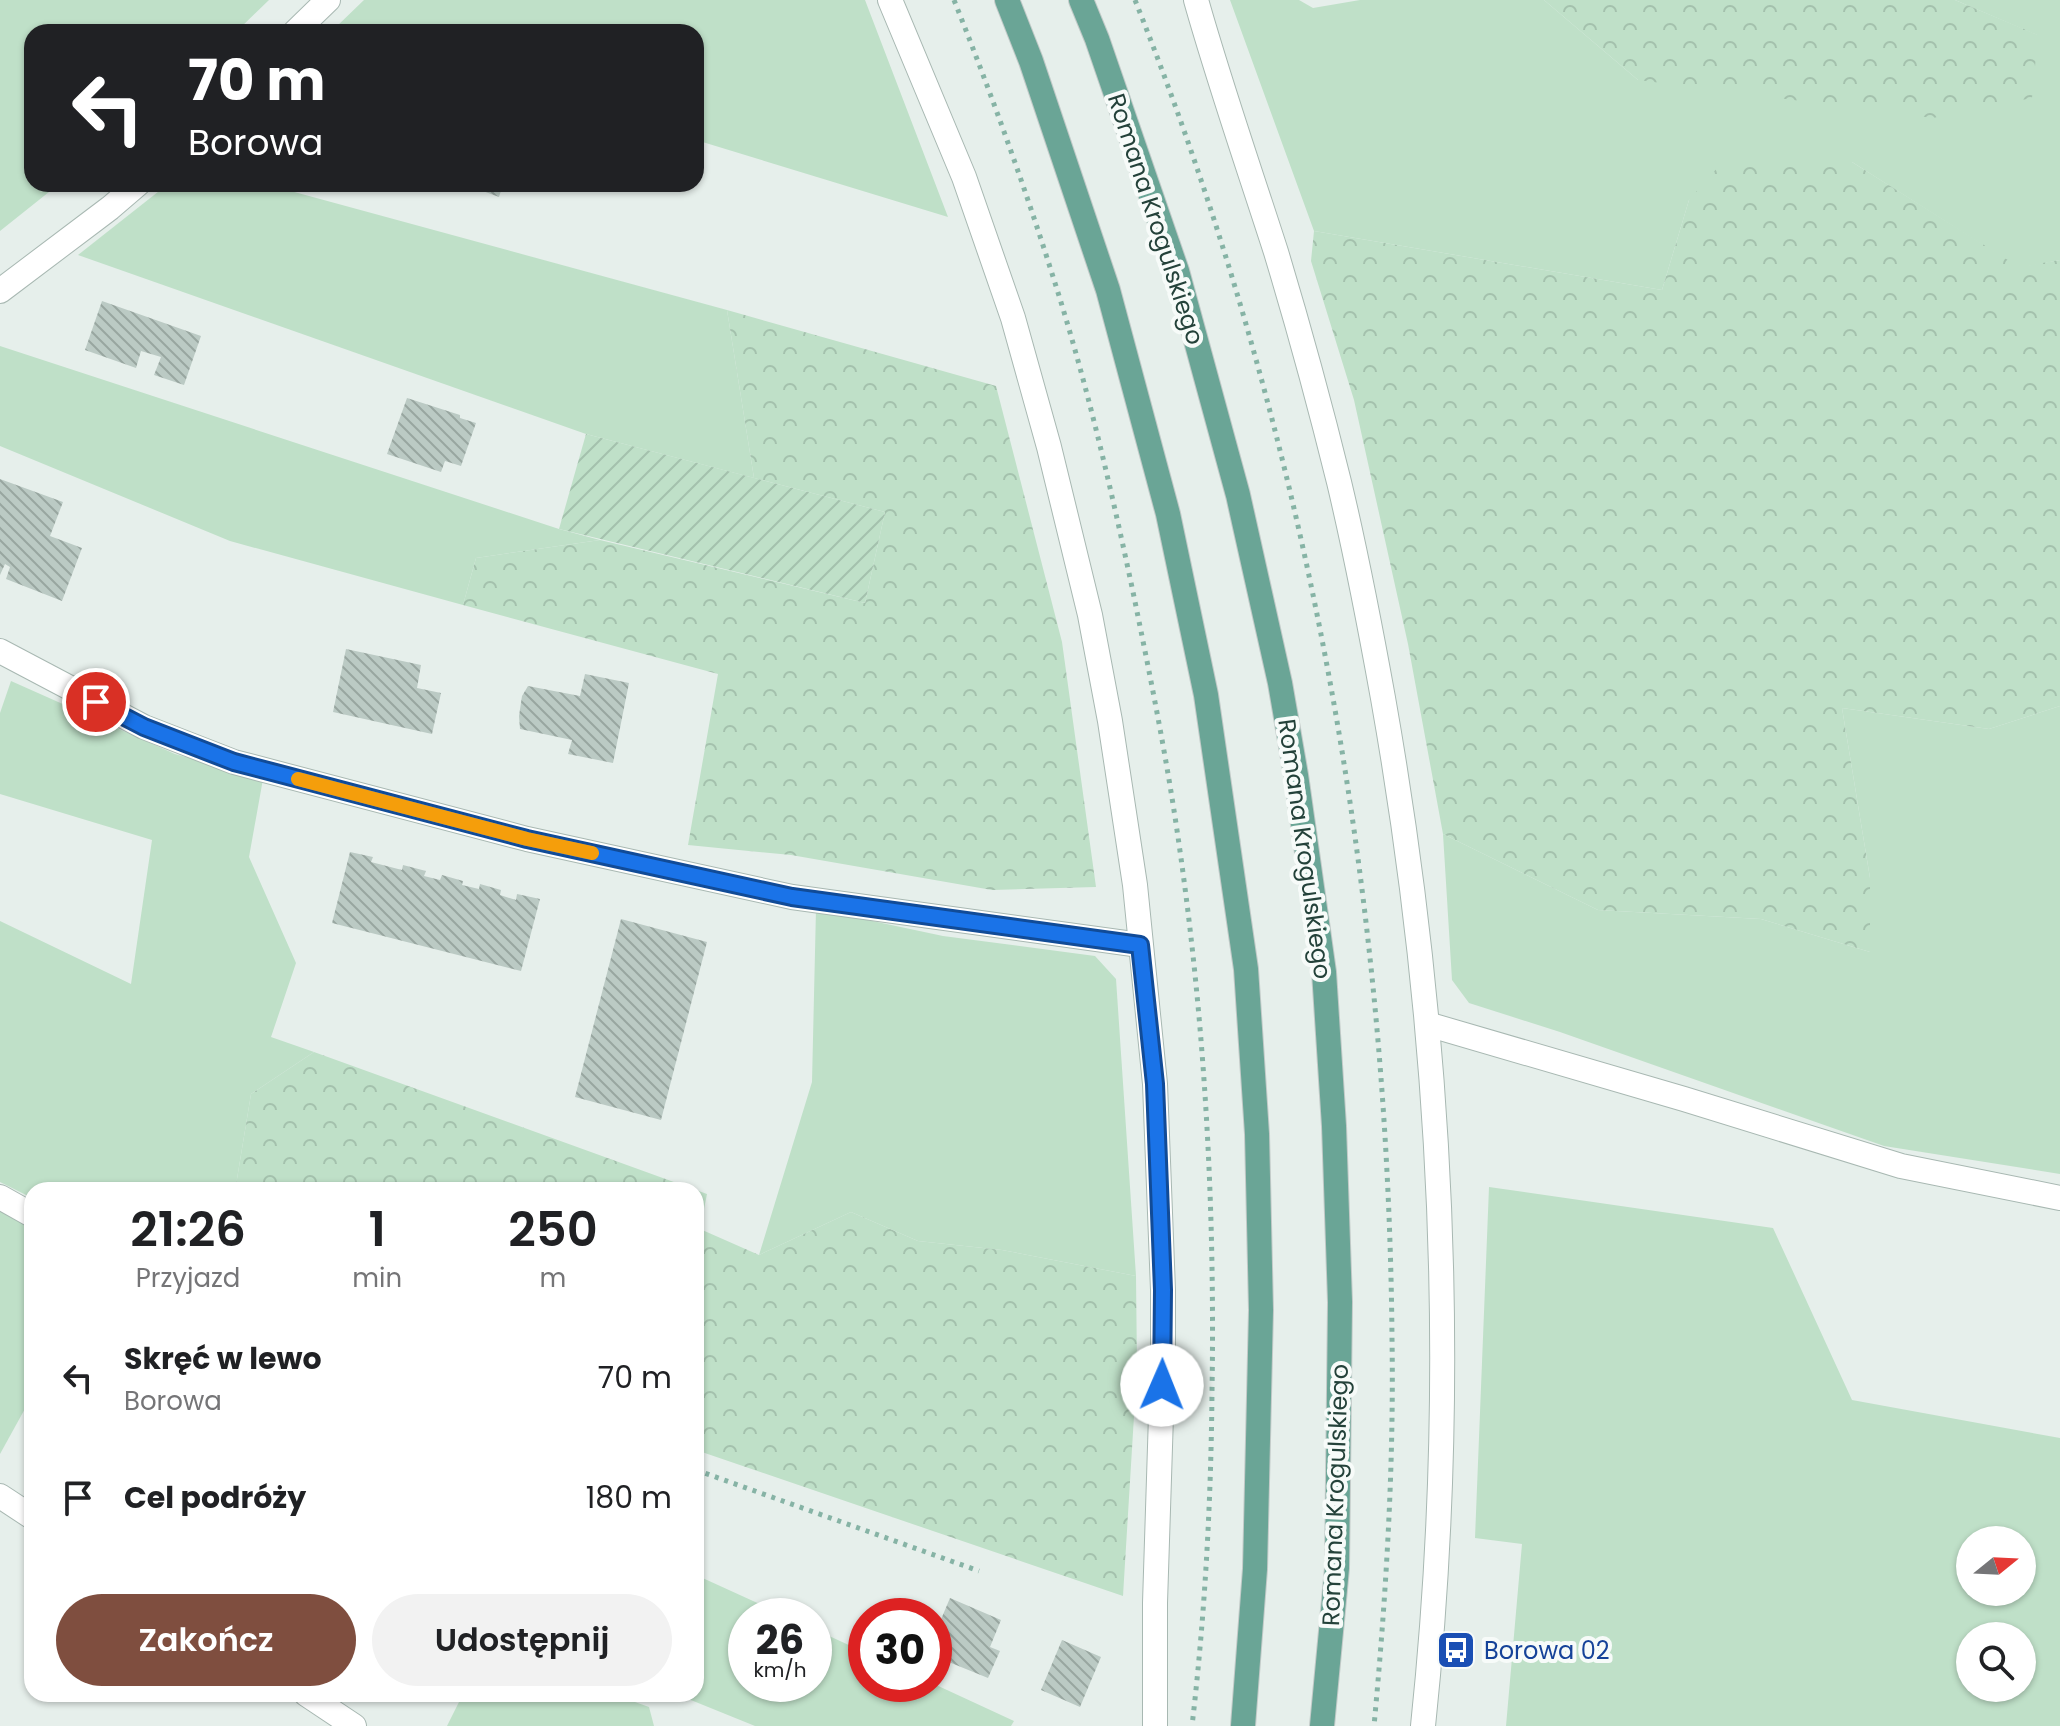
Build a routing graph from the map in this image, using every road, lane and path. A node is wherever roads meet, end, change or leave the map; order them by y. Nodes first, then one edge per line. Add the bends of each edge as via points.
1 (328, 0) edge
2 (890, 0) edge
3 (1007, 0) edge
4 (1081, 0) edge
5 (1196, 0) edge
6 (303, 24) edge
7 (129, 192) edge
8 (0, 291) edge
9 (0, 651) edge
10 (1140, 945) junction
11 (1427, 1024) junction
12 (0, 1197) edge
13 (2060, 1198) edge
14 (24, 1210) edge
15 (704, 1473) edge
16 (0, 1496) edge
17 (24, 1512) edge
18 (979, 1571) dead end
19 (318, 1702) edge
20 (354, 1726) edge
21 (1155, 1726) edge
22 (1243, 1726) edge
23 (1322, 1726) edge
24 (1423, 1726) edge

1 - 6 street
2 - 10 street via 964,177 1013,318 1049,447 1110,721
3 - 22 main road via 1108,290 1168,514 1206,695 1242,938 1257,1134 1261,1310 1255,1569
4 - 23 main road, Romana Krogulskiego via 1177,271 1238,495 1280,683 1324,972 1340,1302 1337,1568
5 - 11 street via 1280,265 1340,485 1397,781
7 - 8 street
9 - 10 street via 144,727 234,762 527,839 792,897
10 - 21 street via 1155,1084 1163,1290
11 - 13 street via 1901,1166
11 - 24 street via 1440,1229 1441,1371 1437,1561
12 - 14 street
15 - 18 path
16 - 17 street
19 - 20 street

